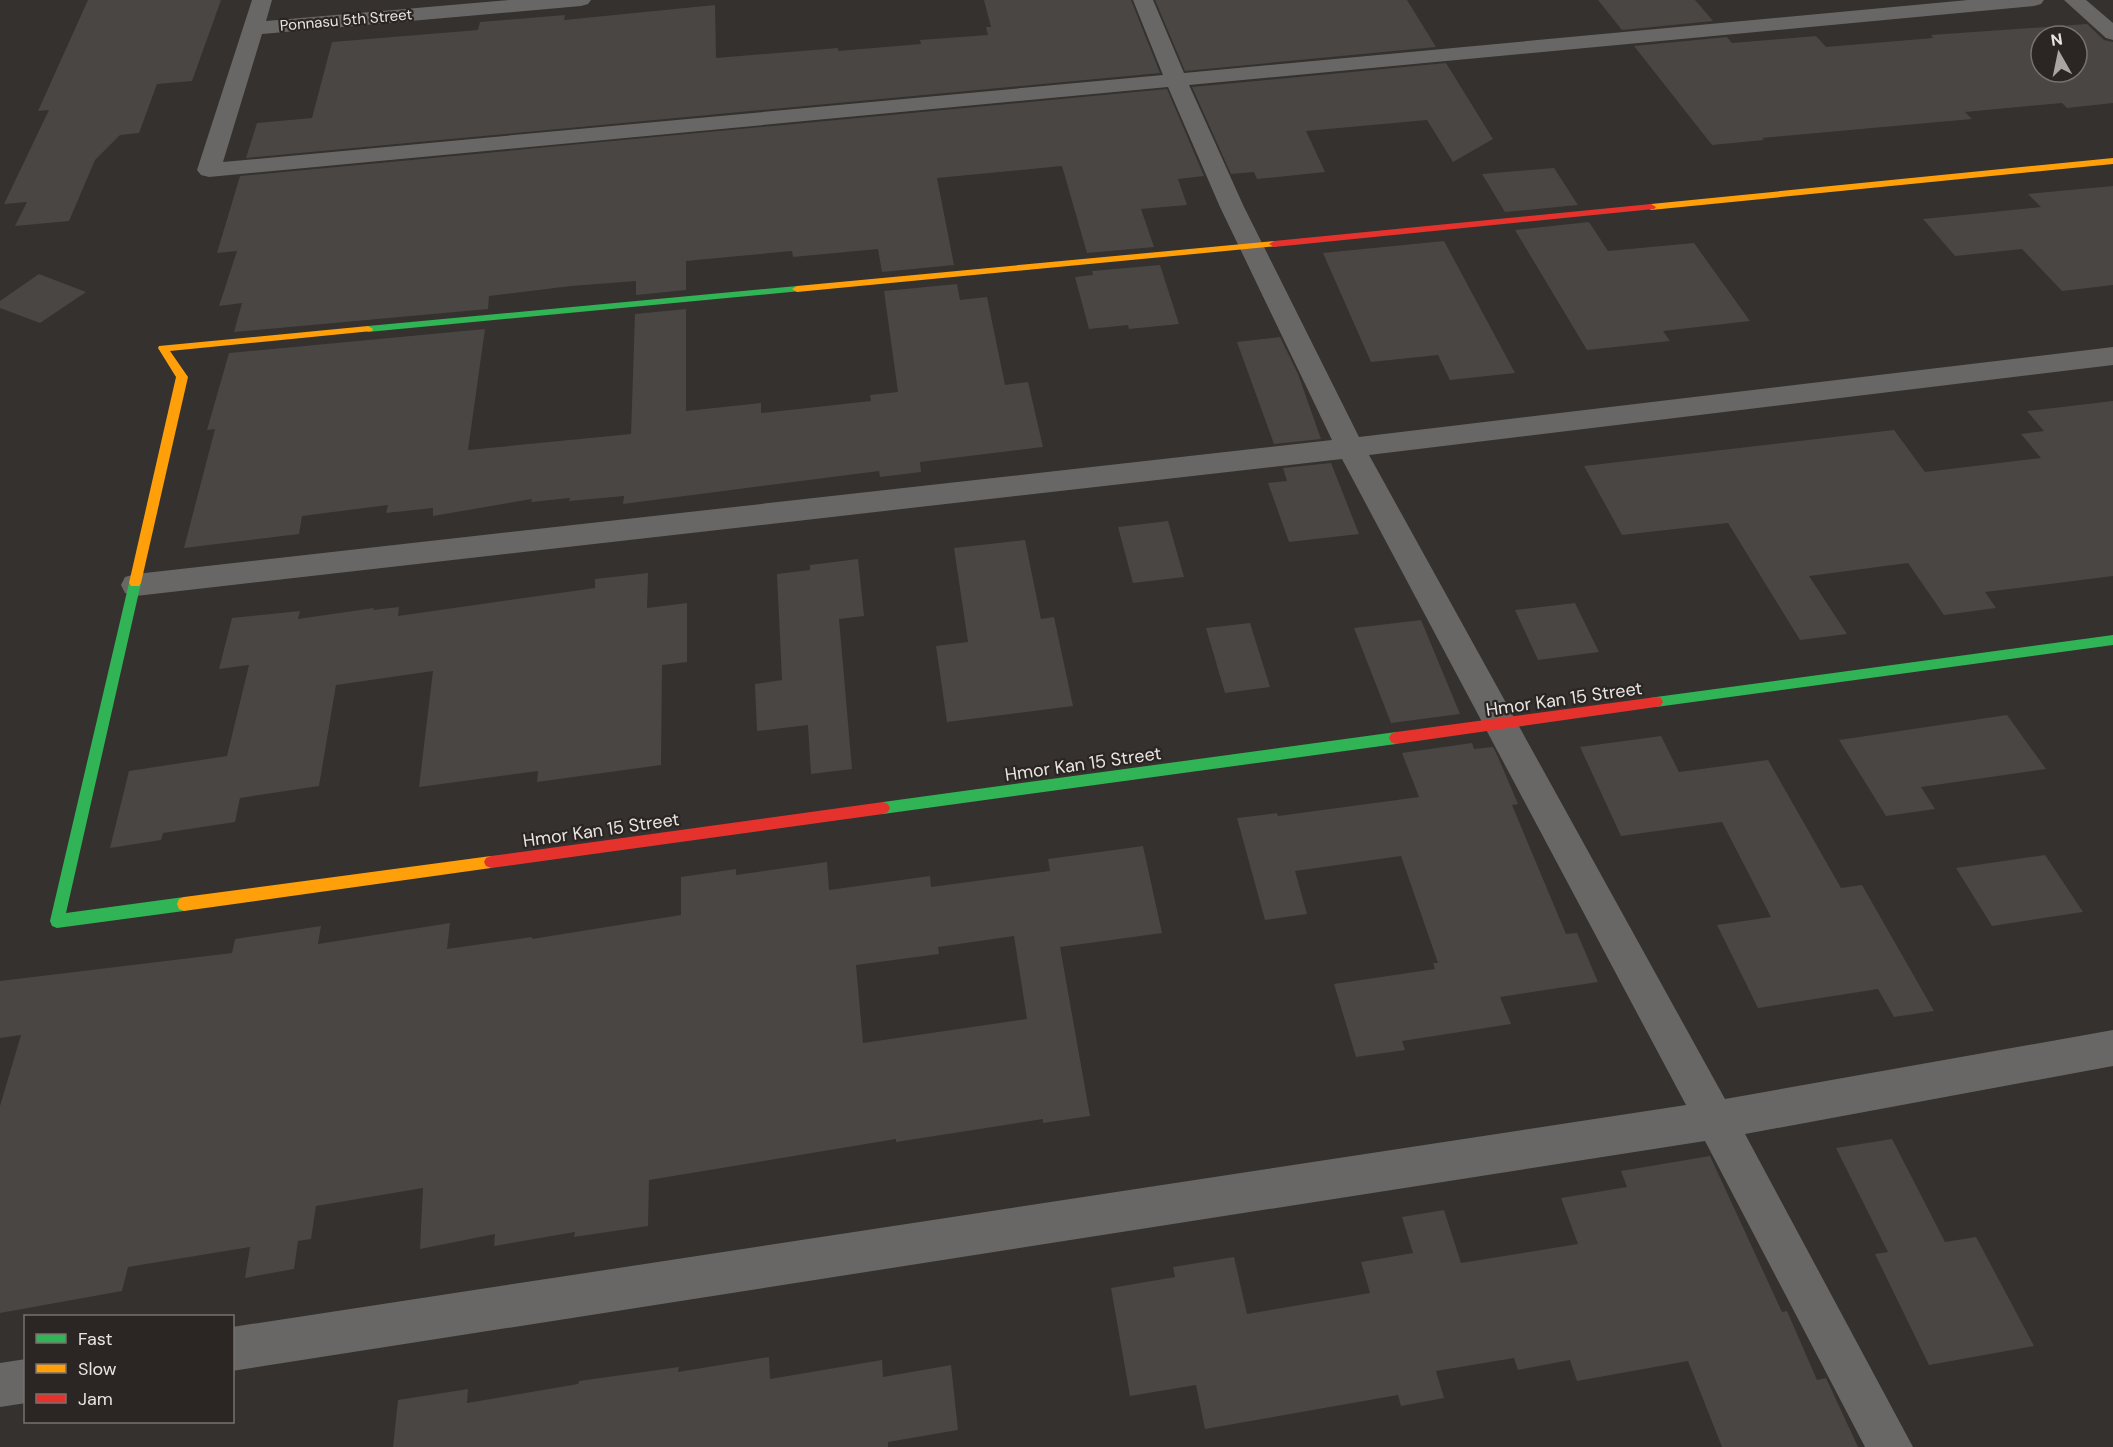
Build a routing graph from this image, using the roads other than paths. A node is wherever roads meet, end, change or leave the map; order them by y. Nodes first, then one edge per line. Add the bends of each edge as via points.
1 (262, 0) edge
2 (581, 0) edge
3 (1143, 0) edge
4 (2034, 0) edge
5 (2074, 0) edge
6 (255, 28) junction
7 (2113, 34) edge
8 (1174, 80) junction
9 (2113, 161) edge
10 (1249, 247) junction
11 (2113, 356) edge
12 (1350, 448) junction
13 (136, 585) junction
14 (2113, 640) edge
15 (1500, 726) junction
16 (2113, 1048) edge
17 (1717, 1120) junction
18 (234, 1349) edge
19 (24, 1381) edge
20 (0, 1384) edge
21 (1890, 1447) edge

1 - 6 street
2 - 6 street, Ponnasu 5th Street
3 - 8 street
4 - 8 street
5 - 7 street
6 - 8 street via 209,170
8 - 10 street
9 - 10 street
10 - 12 street
10 - 13 street via 163,348 182,377
11 - 12 street
12 - 13 street
12 - 15 street
13 - 15 street, Hmor Kan 15 Street via 57,921
14 - 15 street, Hmor Kan 15 Street
15 - 17 street
16 - 17 street
17 - 18 street
17 - 21 street
19 - 20 street

